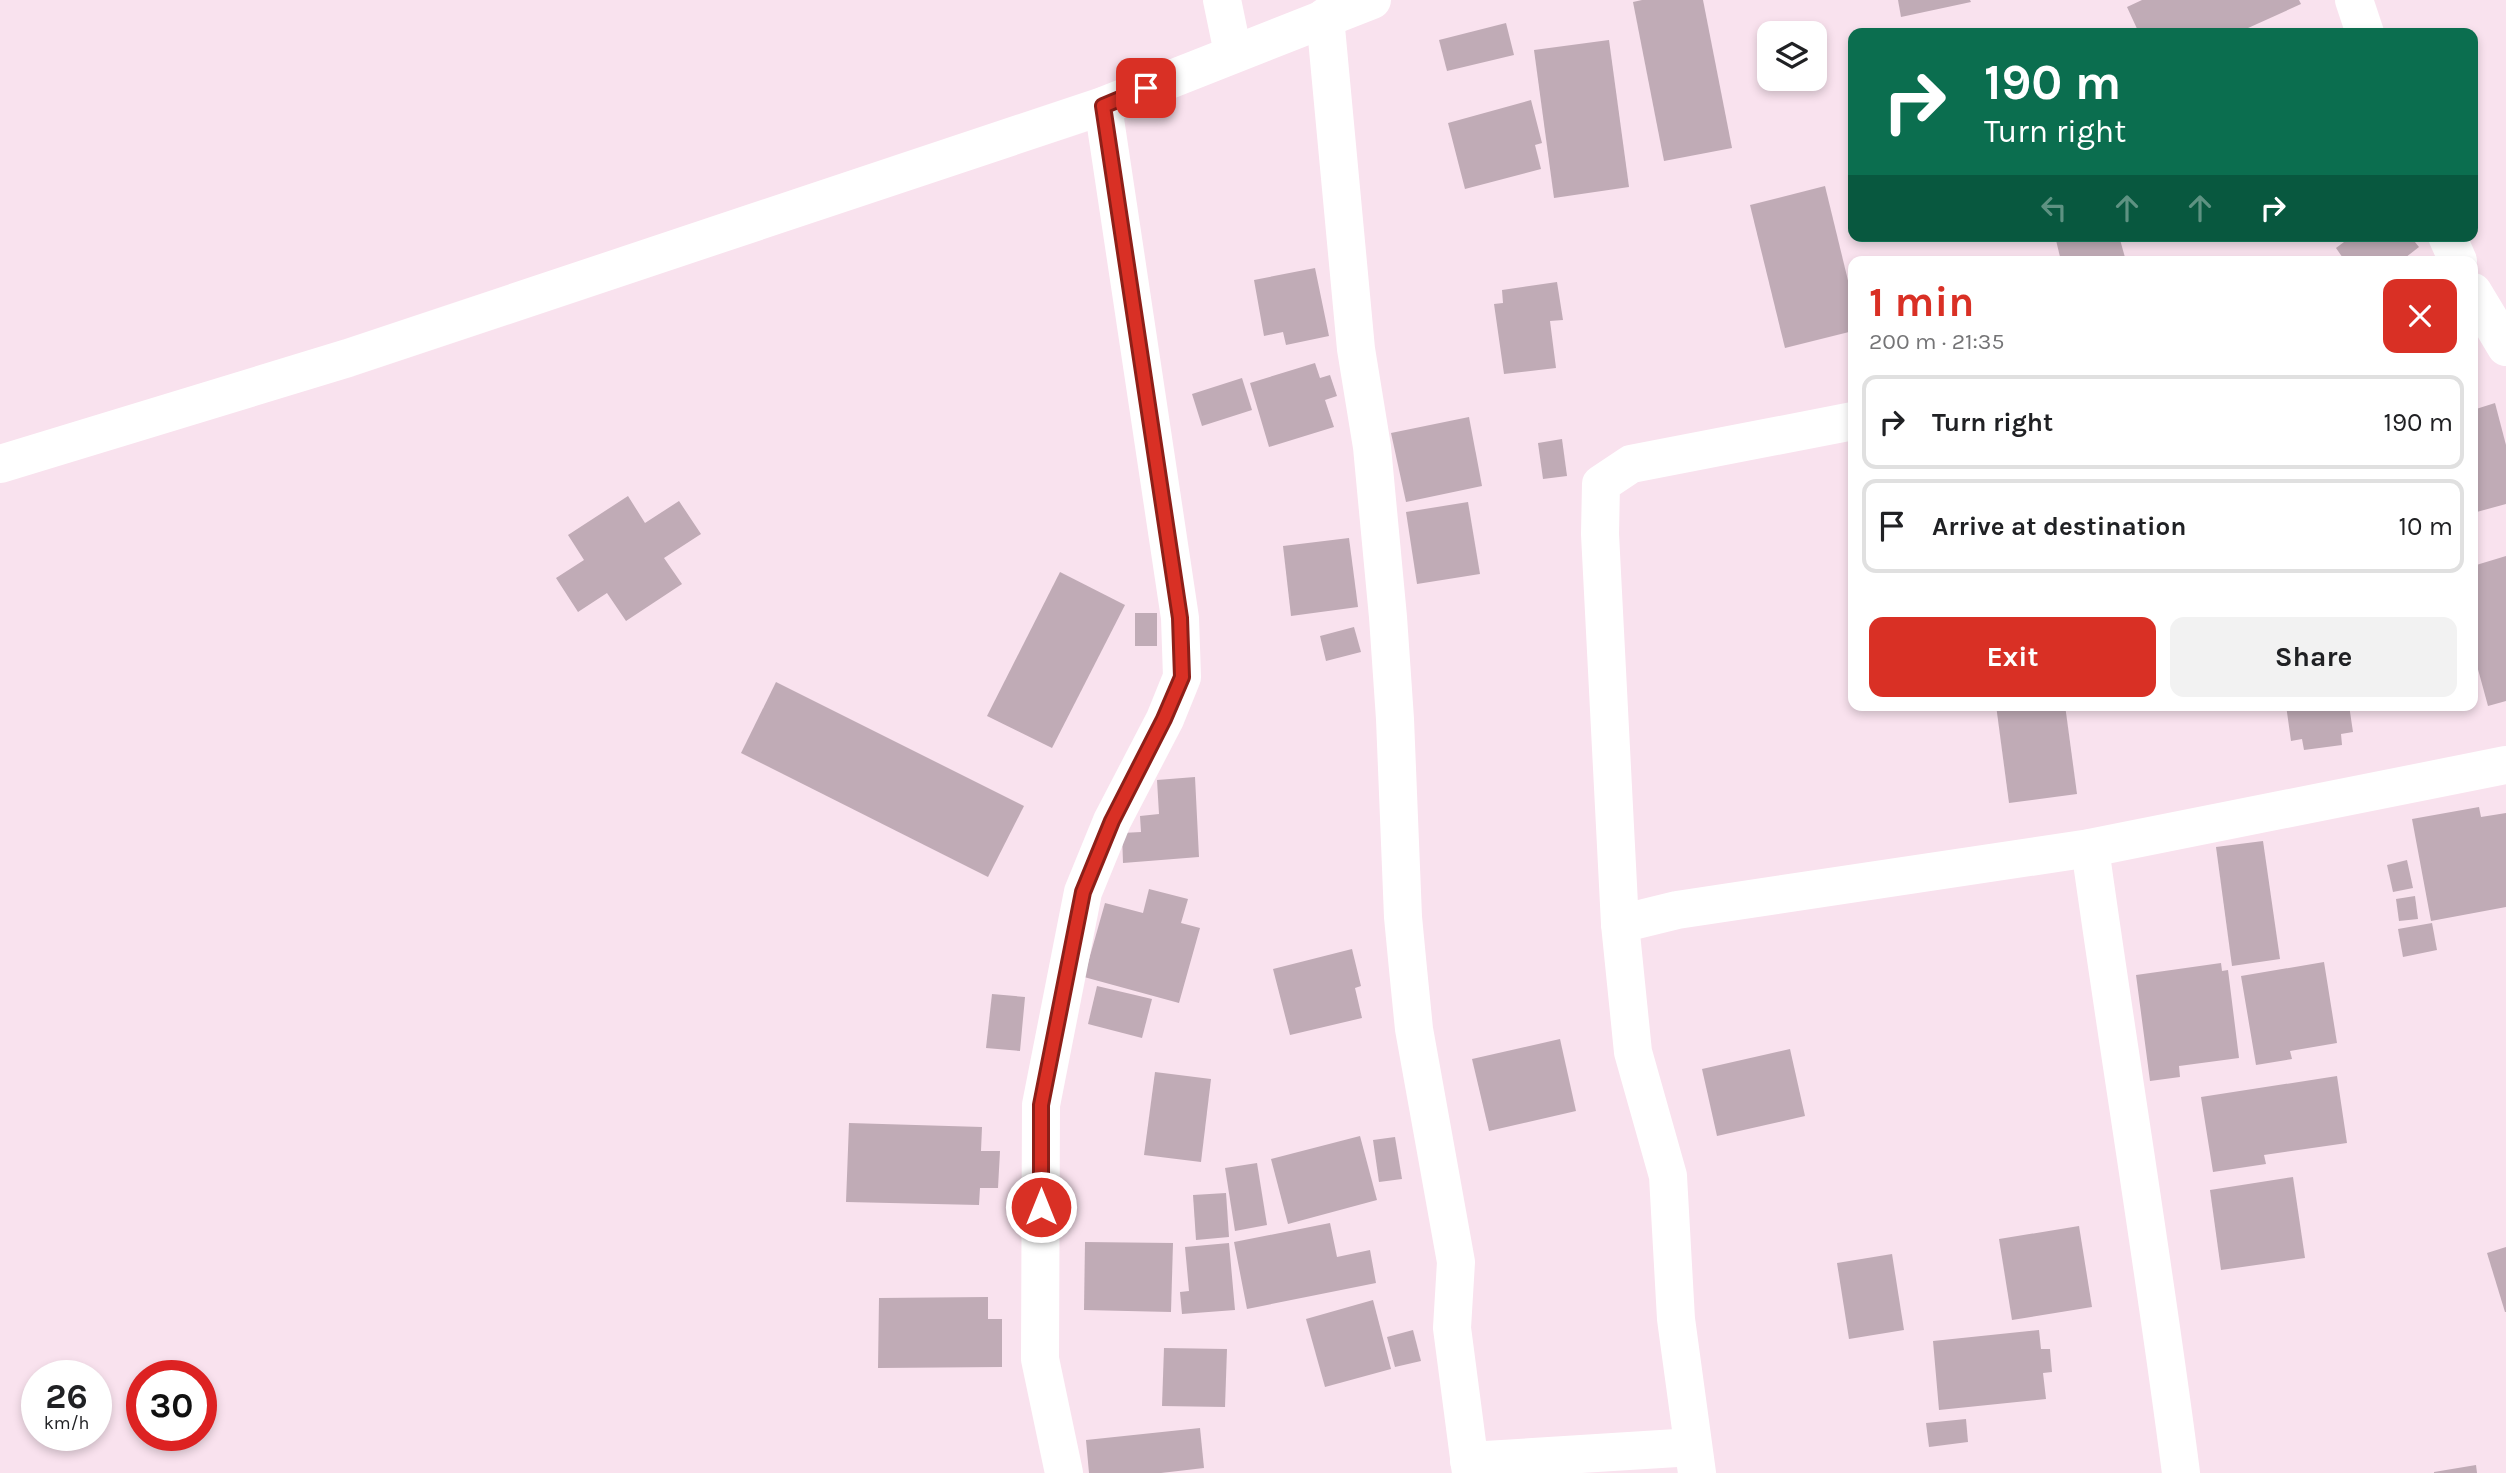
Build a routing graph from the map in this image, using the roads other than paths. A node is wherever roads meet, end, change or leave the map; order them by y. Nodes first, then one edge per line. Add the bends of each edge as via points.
1 (1222, 0) edge
2 (1372, 0) edge
3 (2354, 0) edge
4 (1325, 17) junction
5 (2363, 28) edge
6 (1233, 53) junction
7 (1103, 106) junction
8 (2478, 300) edge
9 (2506, 347) edge
10 (1848, 422) edge
11 (0, 464) edge
12 (2506, 765) edge
13 (2090, 848) junction
14 (1620, 924) junction
15 (1695, 1460) edge
16 (1470, 1467) edge
17 (1064, 1473) edge
18 (2181, 1473) edge

1 - 6 street
2 - 4 street
3 - 5 street
4 - 6 street
4 - 16 street via 1356,349 1372,447 1388,617 1409,981 1456,1262 1452,1328
6 - 7 street
7 - 11 street via 348,358
7 - 17 street via 1180,618 1182,677 1083,892 1041,1105 1040,1359
8 - 9 street
10 - 14 street via 1631,464 1601,484
12 - 13 street
13 - 14 street via 1677,910
13 - 18 street
14 - 15 street via 1633,1052 1668,1176 1676,1319
15 - 16 street

